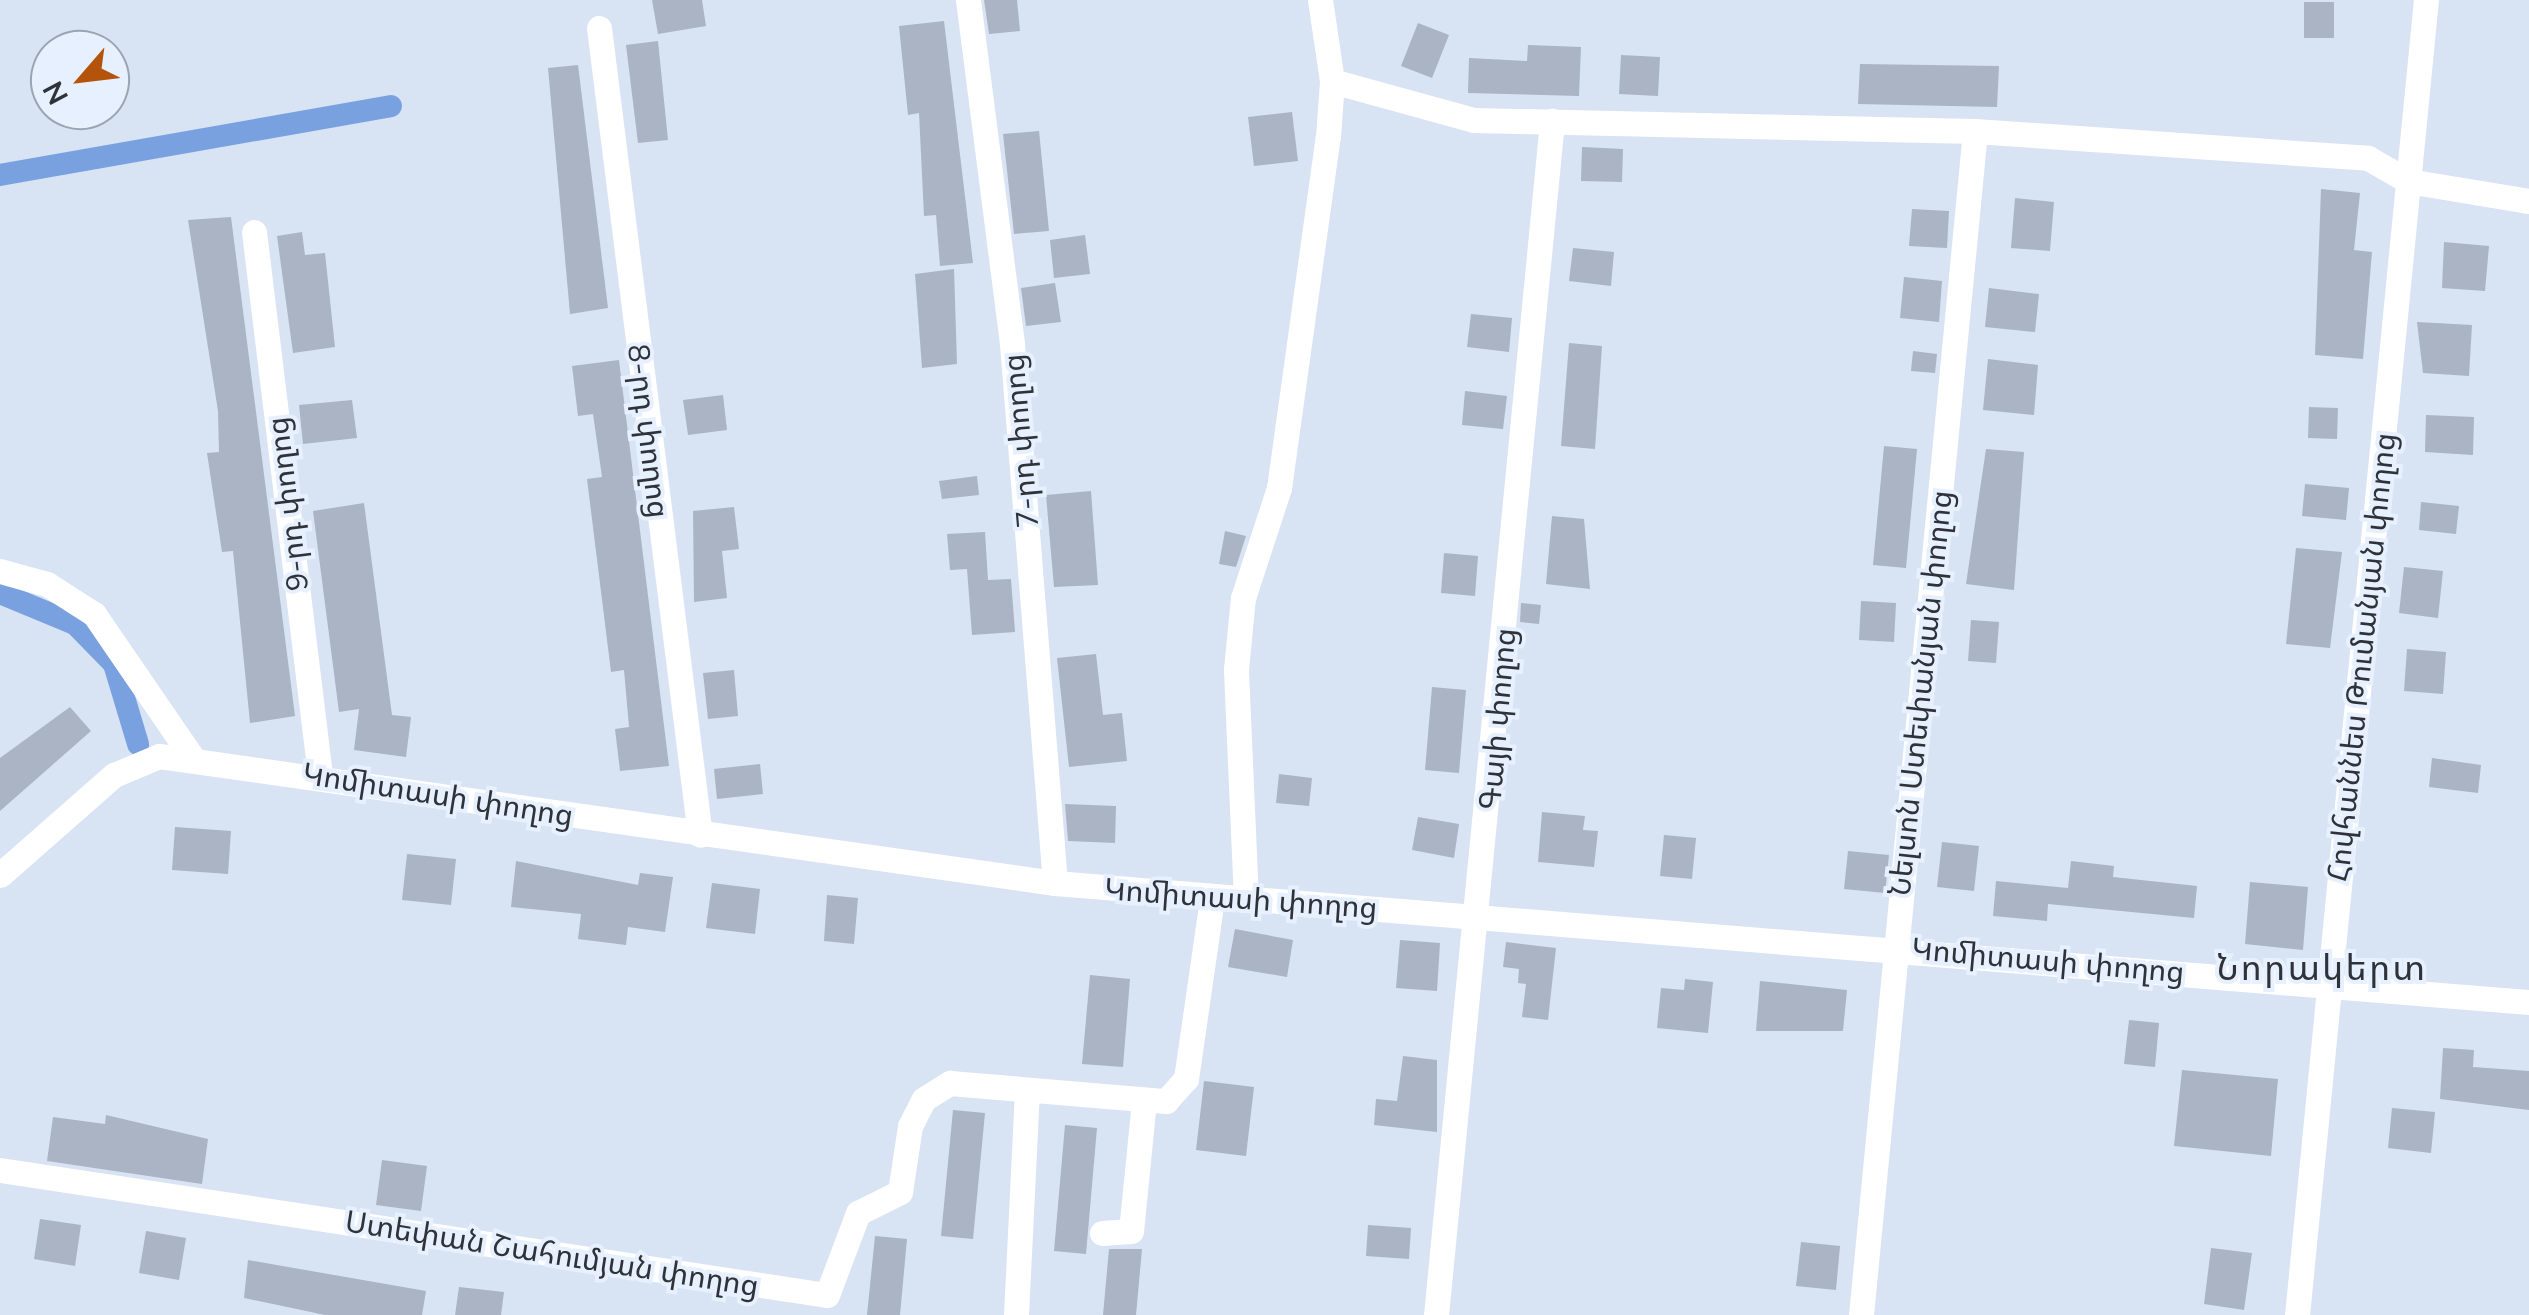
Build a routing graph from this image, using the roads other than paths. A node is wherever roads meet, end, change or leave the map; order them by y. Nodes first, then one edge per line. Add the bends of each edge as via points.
1 (968, 0) edge
2 (1320, 0) edge
3 (2426, 0) edge
4 (599, 28) dead end
5 (1332, 82) junction
6 (1552, 122) junction
7 (1975, 131) junction
8 (2408, 180) junction
9 (2529, 202) edge
10 (254, 232) dead end
11 (0, 571) edge
12 (194, 760) junction
13 (320, 775) junction
14 (700, 835) junction
15 (0, 875) edge
16 (1055, 883) junction
17 (1212, 898) junction
18 (1246, 900) junction
19 (1479, 914) junction
20 (1896, 948) junction
21 (2328, 983) junction
22 (2529, 1002) edge
23 (1027, 1094) junction
24 (1144, 1101) junction
25 (0, 1170) edge
26 (1102, 1234) dead end
27 (830, 1305) edge
28 (1016, 1315) edge
29 (1436, 1315) edge
30 (1861, 1315) edge
31 (2297, 1315) edge

1 - 16 street, 7-րդ փողոց via 1012,344
2 - 5 street
3 - 8 street, Հովհաննես Թումանյան փողոց
4 - 14 street, 8-րդ փողոց
5 - 6 street via 1474,120
5 - 18 street via 1279,488 1243,598 1236,725
6 - 7 street
6 - 19 street, Գայի փողոց
7 - 8 street via 2368,158
7 - 20 street, Նելսոն Ստեփանյան փողոց
8 - 9 street
8 - 21 street, Հովհաննես Թումանյան փողոց
10 - 13 street, 9-րդ փողոց
11 - 12 street via 47,584 94,614
12 - 13 street, Կոմիտասի փողոց
12 - 15 street, Կոմիտասի փողոց via 138,760
13 - 14 street, Կոմիտասի փողոց
14 - 16 street, Կոմիտասի փողոց
16 - 17 street, Կոմիտասի փողոց
17 - 18 street, Կոմիտասի փողոց
17 - 24 street via 1186,1079 1166,1101
18 - 19 street, Կոմիտասի փողոց
19 - 20 street, Կոմիտասի փողոց
19 - 29 street, Գայի փողոց
20 - 21 street, Կոմիտասի փողոց
20 - 30 street, Նելսոն Ստեփանյան փողոց
21 - 22 street, Կոմիտասի փողոց
21 - 31 street, Հովհաննես Թումանյան փողոց
23 - 24 street, Ստեփան Շահումյան փողոց
23 - 27 street, Ստեփան Շահումյան փողոց via 950,1083 924,1100 900,1192 858,1213
23 - 28 street
24 - 26 street via 1132,1231
25 - 27 street, Ստեփան Շահումյան փողոց

